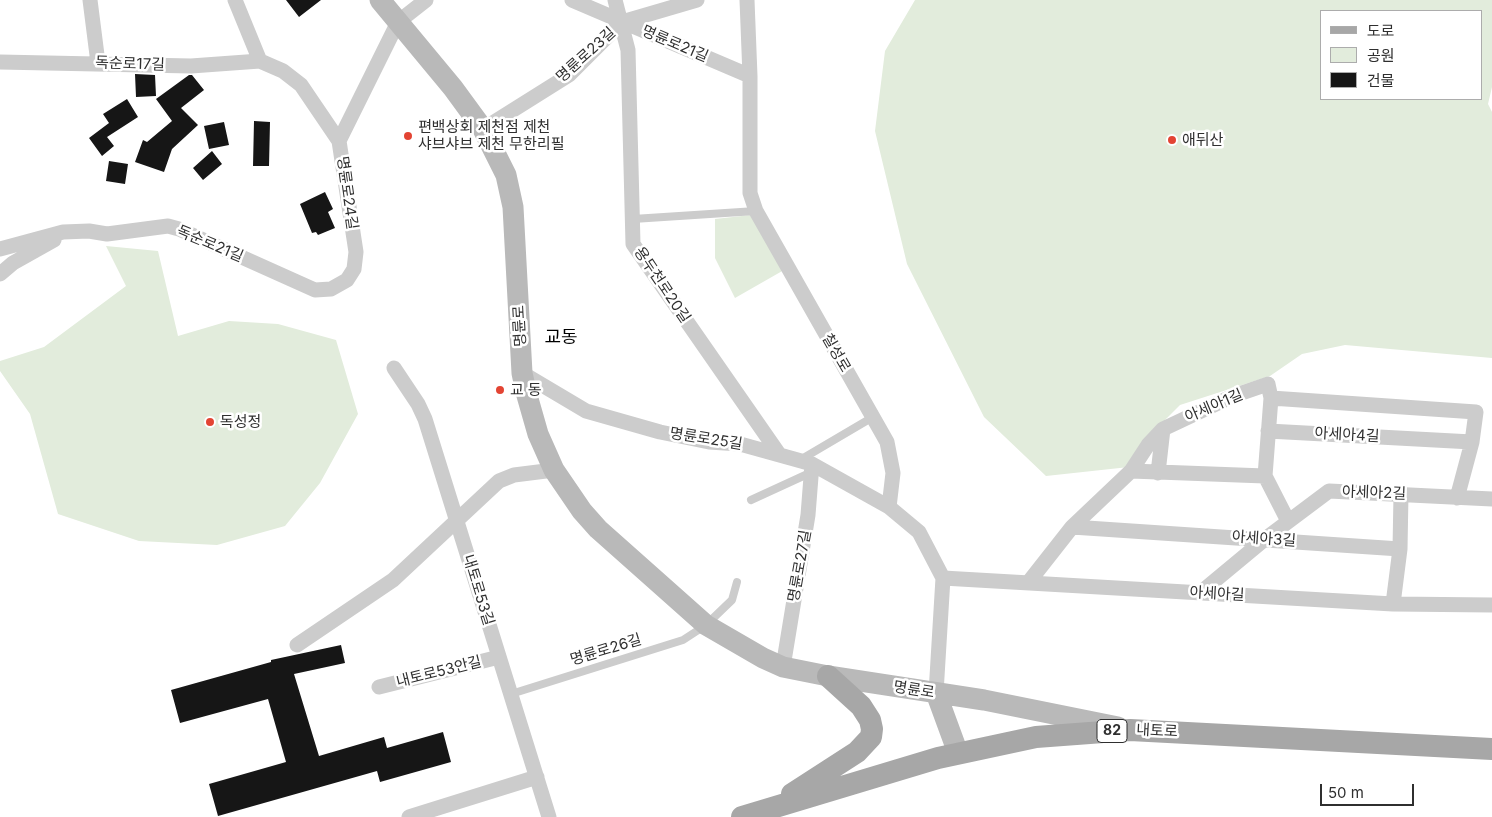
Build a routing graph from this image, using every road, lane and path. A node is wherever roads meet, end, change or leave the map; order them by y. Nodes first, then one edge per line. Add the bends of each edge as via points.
1 (90, 0) edge
2 (234, 0) edge
3 (380, 0) edge
4 (426, 0) edge
5 (572, 0) edge
6 (615, 0) edge
7 (697, 0) edge
8 (747, 0) edge
9 (398, 22) junction
10 (622, 22) junction
11 (260, 60) junction
12 (0, 62) edge
13 (98, 63) junction
14 (750, 76) junction
15 (483, 129) junction
16 (339, 141) junction
17 (756, 211) junction
18 (633, 219) junction
19 (63, 232) junction
20 (0, 249) edge
21 (0, 274) edge
22 (352, 275) joint
23 (394, 368) dead end
24 (522, 373) junction
25 (1271, 398) junction
26 (874, 417) junction
27 (1163, 428) junction
28 (1268, 431) junction
29 (1472, 442) junction
30 (779, 454) junction
31 (808, 465) junction
32 (554, 470) junction
33 (1131, 471) junction
34 (1158, 473) junction
35 (1265, 476) junction
36 (1401, 494) junction
37 (1457, 498) junction
38 (751, 500) dead end
39 (1492, 500) edge
40 (889, 507) junction
41 (1288, 521) junction
42 (457, 522) junction
43 (1072, 527) junction
44 (1265, 539) junction
45 (1400, 549) junction
46 (943, 578) junction
47 (737, 582) dead end
48 (1028, 583) junction
49 (1200, 592) junction
50 (1394, 604) junction
51 (1492, 605) edge
52 (706, 625) junction
53 (297, 645) dead end
54 (499, 657) junction
55 (783, 666) junction
56 (828, 676) junction
57 (379, 687) dead end
58 (936, 693) junction
59 (511, 694) junction
60 (1130, 730) junction
61 (1492, 749) edge
62 (958, 753) junction
63 (537, 777) junction
64 (770, 809) junction
65 (409, 817) edge
66 (550, 817) edge
67 (742, 817) edge

1 - 13 street
2 - 11 street
3 - 9 street, 명륜로
4 - 9 street
5 - 10 street, 명륜로21길
6 - 10 street, 용두천로20길
7 - 10 street, 명륜로23길
8 - 14 street, 칠성로
9 - 15 street, 명륜로
9 - 16 street
10 - 14 street, 명륜로21길
10 - 15 street, 명륜로23길 via 569,74
10 - 18 street, 용두천로20길 via 628,50
11 - 13 street, 독순로17길 via 190,66
11 - 16 street, 명륜로24길 via 302,85
12 - 13 street, 독순로17길
14 - 17 street, 칠성로 via 749,177
15 - 24 street, 명륜로 via 506,175 513,207
16 - 22 street, 명륜로24길 via 356,252
17 - 18 lane
17 - 26 street, 칠성로
18 - 30 street, 용두천로20길 via 633,244
19 - 20 street, 독순로21길
19 - 21 street via 50,244 13,263
19 - 22 street, 독순로21길 via 108,234 168,226 315,290 341,285
23 - 42 street, 내토로53길 via 425,419
24 - 30 street, 명륜로25길 via 586,411 660,432 708,442 740,444
24 - 32 street, 명륜로 via 538,434
25 - 27 street, 아세아1길 via 1268,384
25 - 28 street
25 - 29 street via 1469,411 1477,415
26 - 31 lane
26 - 40 street, 칠성로 via 887,442 893,472
27 - 33 street
27 - 34 street
28 - 29 street, 아세아4길
28 - 35 street
29 - 37 street
30 - 31 street, 명륜로25길
31 - 38 lane
31 - 40 street, 명륜로25길
31 - 55 street, 명륜로27길 via 808,515
32 - 42 street via 514,475 499,481
32 - 52 street, 명륜로 via 598,529
33 - 34 street
33 - 43 street
34 - 35 street
35 - 41 street
36 - 37 street, 아세아2길
36 - 41 street, 아세아2길 via 1329,491
36 - 45 street
37 - 39 street, 아세아2길
40 - 46 street via 919,532
41 - 44 street, 아세아2길
42 - 53 street via 393,580
42 - 54 street, 내토로53길
43 - 44 street, 아세아3길
43 - 48 street
44 - 45 street, 아세아3길
44 - 49 street, 아세아2길
45 - 50 street
46 - 48 street, 아세아길
46 - 58 street
47 - 52 lane via 732,600
48 - 49 street, 아세아길
49 - 50 street, 아세아길
50 - 51 street, 아세아길
52 - 55 street, 명륜로
52 - 59 lane, 명륜로26길 via 683,640
54 - 57 street, 내토로53안길
54 - 59 street, 내토로53길
55 - 56 street, 명륜로
56 - 58 street, 명륜로
56 - 64 main road via 861,706 870,720 871,737 857,752
58 - 60 street, 명륜로
58 - 62 street
59 - 63 street, 내토로53길
60 - 61 main road, 내토로 / 82
60 - 62 main road, 내토로 / 82 via 1036,737
62 - 64 main road, 내토로 / 82
63 - 65 street
63 - 66 street, 내토로53길
64 - 67 main road, 내토로 / 82

